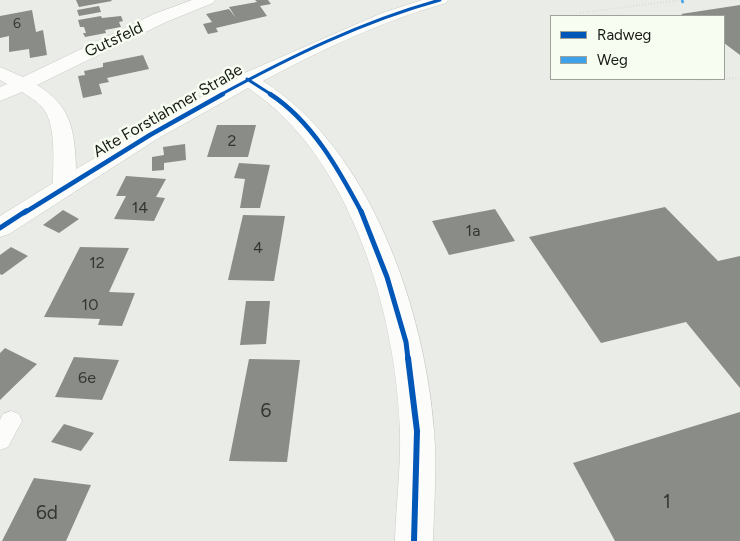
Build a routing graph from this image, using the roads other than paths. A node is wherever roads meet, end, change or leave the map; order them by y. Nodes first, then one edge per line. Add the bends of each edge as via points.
1 (207, 0) edge
2 (440, 0) edge
3 (0, 73) edge
4 (247, 79) junction
5 (24, 85) junction
6 (0, 95) edge
7 (65, 186) junction
8 (0, 228) edge
9 (11, 422) dead end
10 (0, 440) edge
11 (414, 541) edge

1 - 5 street, Gutsfeld via 160,18
2 - 4 street, Alte Forstlahmer Straße via 362,26
3 - 5 street
4 - 7 street, Alte Forstlahmer Straße via 167,123
4 - 11 street via 275,96 303,123 336,164 363,214 387,277 406,342 417,431
5 - 6 street, Gutsfeld
5 - 7 street via 52,105 62,128
7 - 8 street, Alte Forstlahmer Straße
9 - 10 lane

